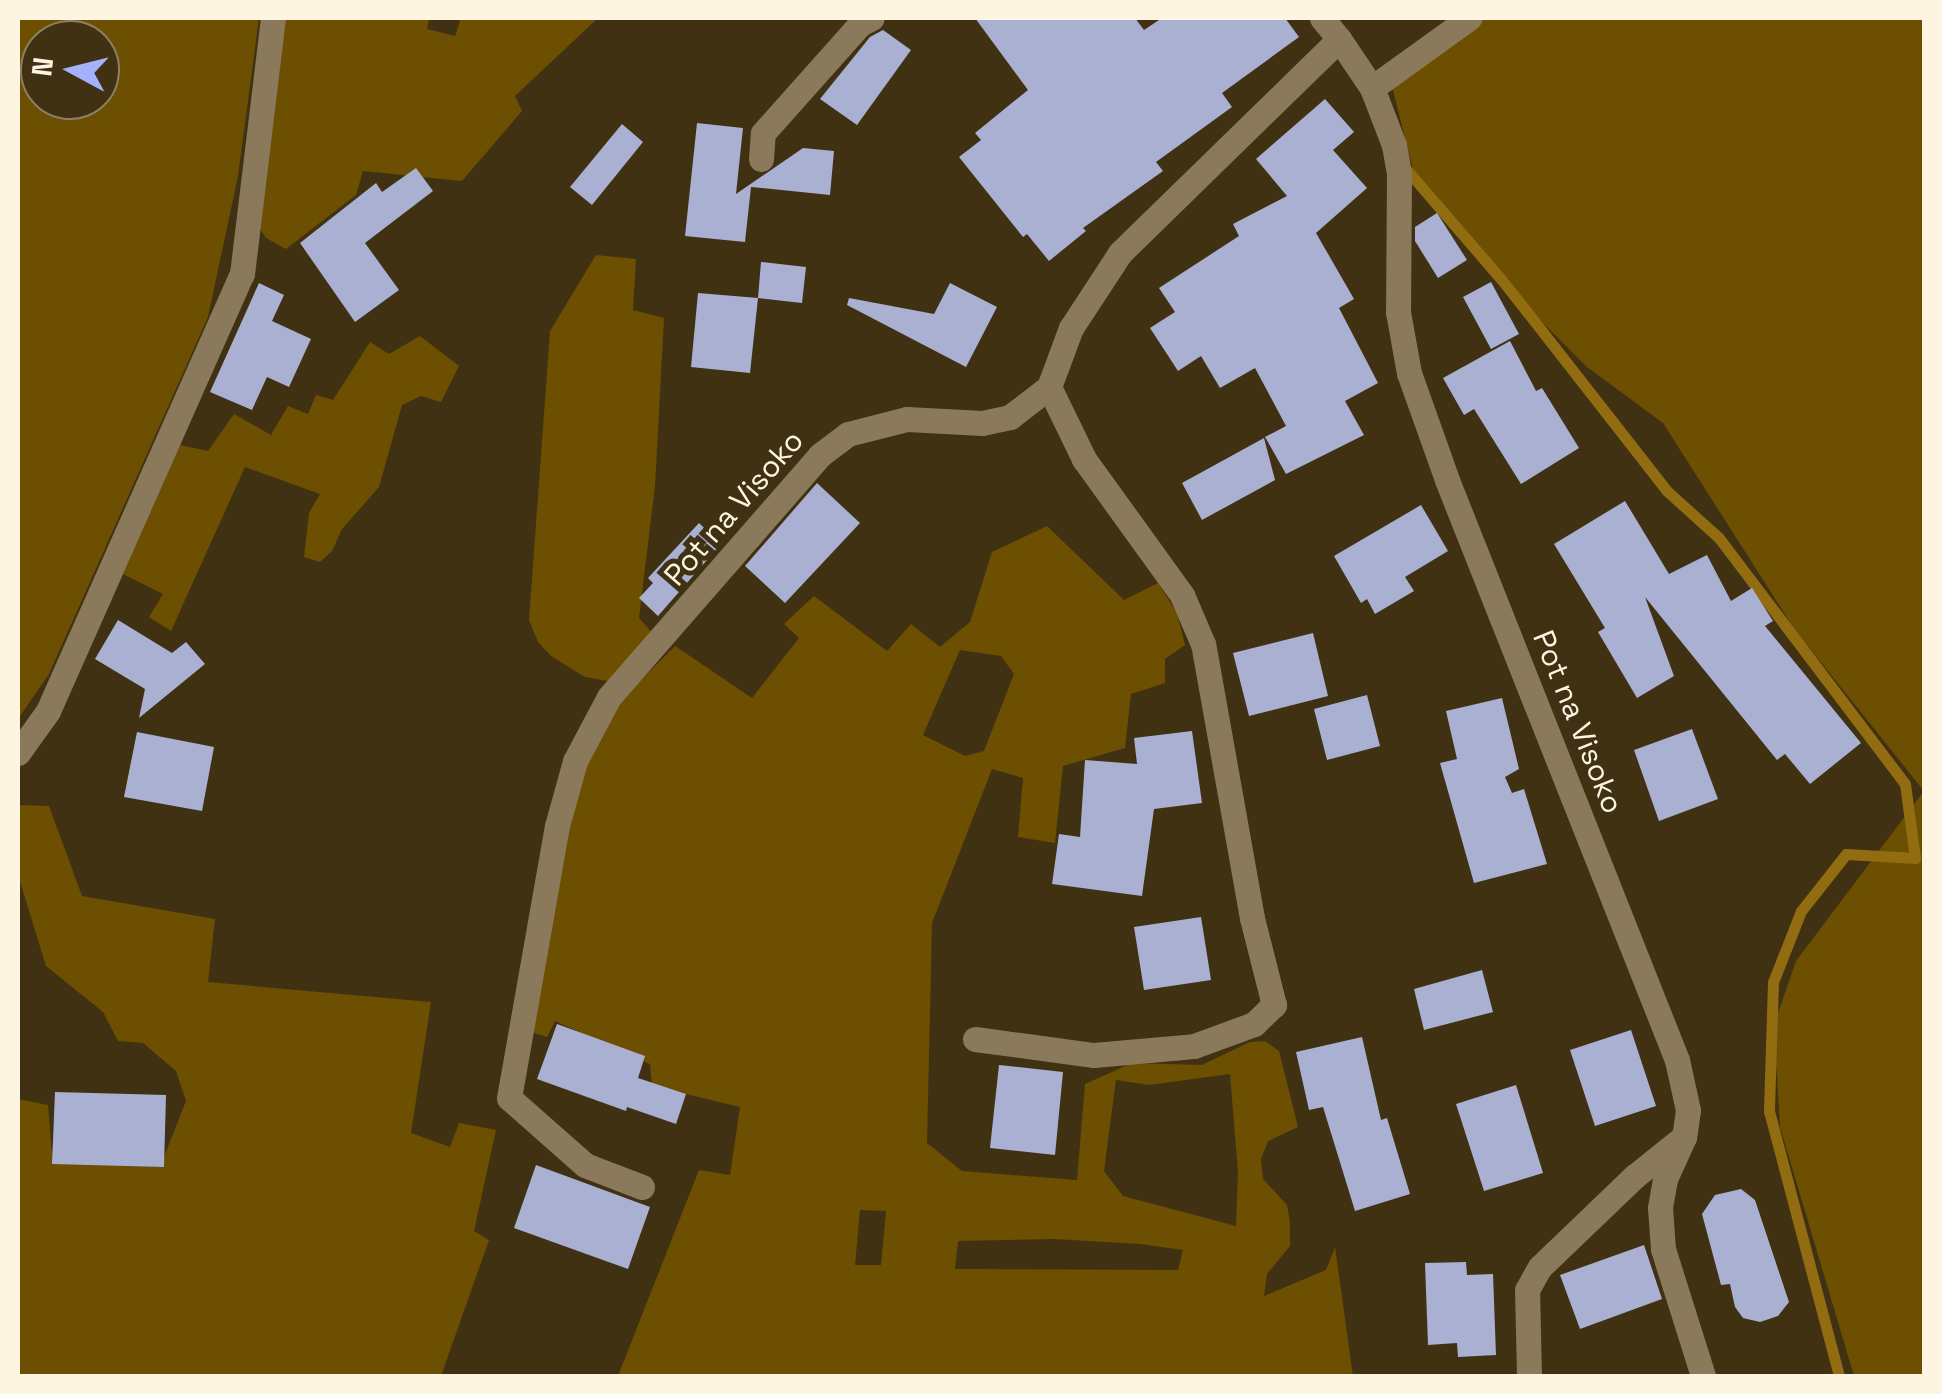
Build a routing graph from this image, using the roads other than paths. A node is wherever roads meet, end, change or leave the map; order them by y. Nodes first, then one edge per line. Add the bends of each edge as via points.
1 (273, 18) edge
2 (872, 18) edge
3 (1322, 18) edge
4 (1470, 18) edge
5 (1340, 39) junction
6 (1372, 88) junction
7 (760, 159) dead end
8 (1048, 387) junction
9 (18, 754) edge
10 (975, 1039) dead end
11 (1684, 1137) junction
12 (642, 1188) dead end
13 (1529, 1376) edge
14 (1703, 1376) edge

1 - 9 street via 242,274 48,711
2 - 7 street via 762,133
3 - 5 street, Pot na Visoko
4 - 6 street
5 - 6 street, Pot na Visoko
5 - 8 street via 1120,253 1070,328
6 - 11 street, Pot na Visoko via 1399,174 1398,312 1410,373 1677,1060 1688,1110
8 - 10 street via 1084,459 1182,595 1203,644 1274,1005 1254,1024 1194,1046 1094,1056
8 - 12 street, Pot na Visoko via 1010,417 982,423 907,419 848,434 820,455 609,697 575,761 557,826 509,1098 584,1165
11 - 13 street via 1540,1267 1526,1290
11 - 14 street, Pot na Visoko via 1665,1180 1663,1249

